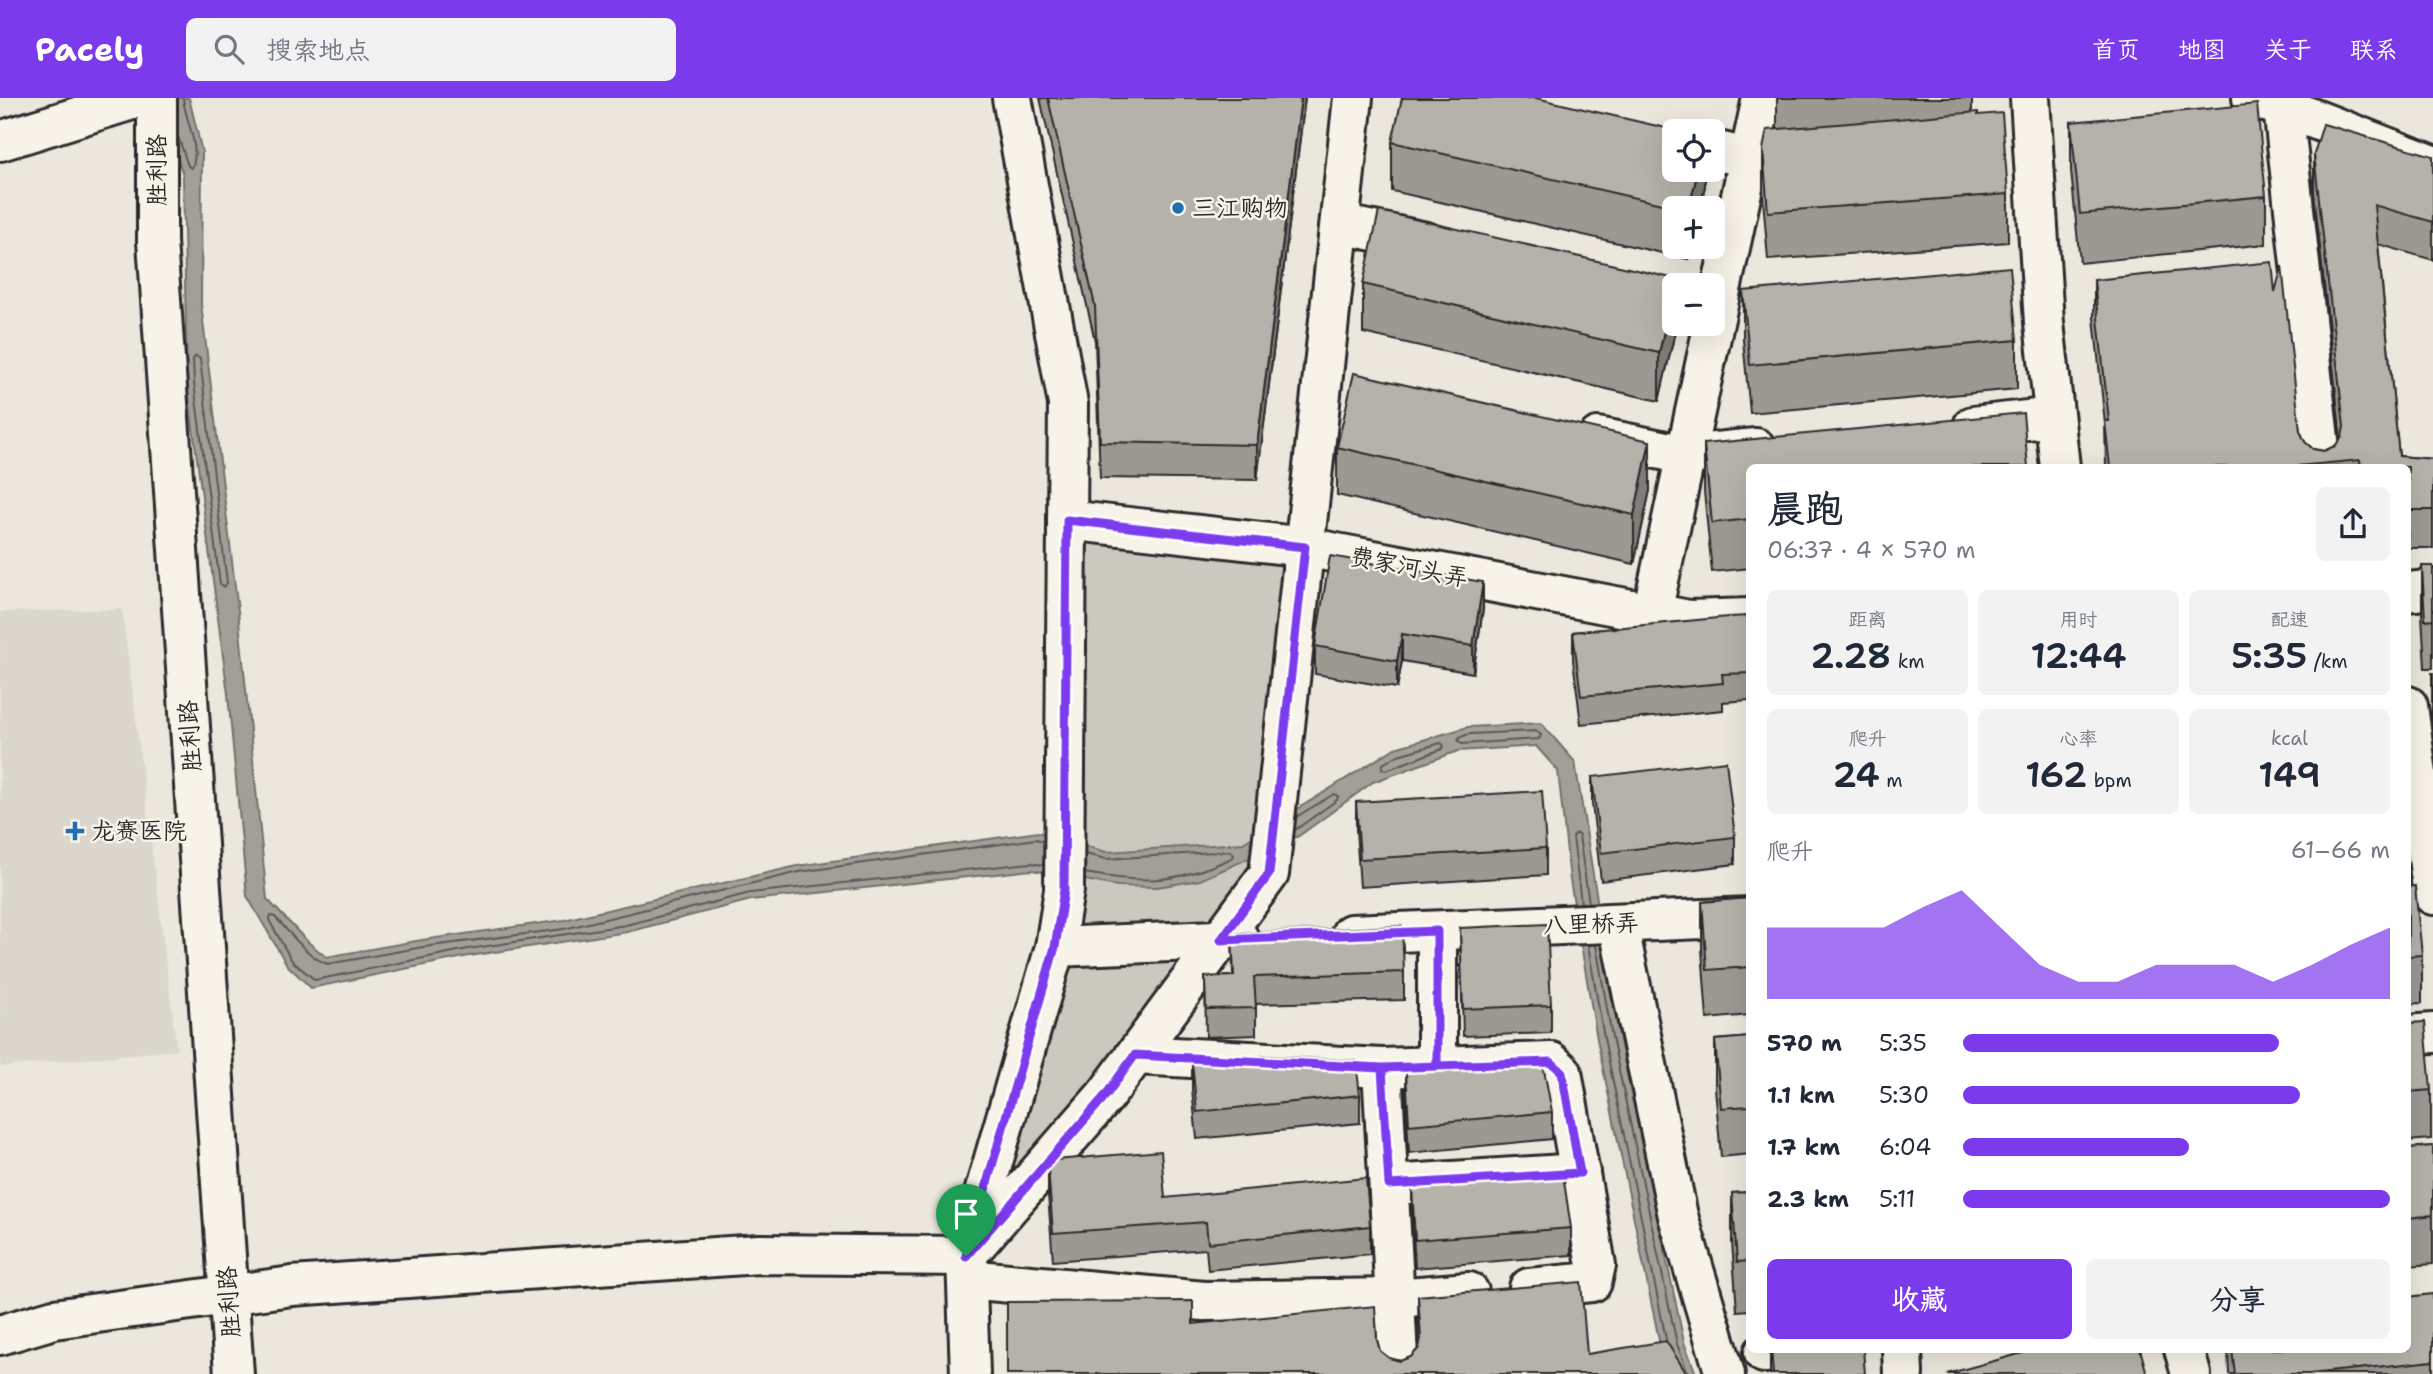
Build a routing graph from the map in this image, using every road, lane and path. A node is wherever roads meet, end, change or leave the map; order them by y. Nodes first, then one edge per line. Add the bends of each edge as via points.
1 (138, 98) edge
2 (157, 98) edge
3 (1012, 98) edge
4 (1353, 98) edge
5 (1762, 98) edge
6 (2267, 103) edge
7 (2031, 116) edge
8 (1992, 138) edge
9 (0, 141) edge
10 (1816, 152) edge
11 (1731, 154) edge
12 (2433, 165) edge
13 (1340, 224) junction
14 (1460, 249) edge
15 (1719, 273) edge
16 (2041, 281) junction
17 (2001, 284) edge
18 (1759, 301) edge
19 (1725, 303) edge
20 (1709, 336) edge
21 (2054, 418) junction
22 (1565, 429) edge
23 (1945, 429) edge
24 (1795, 444) edge
25 (1686, 455) junction
26 (2060, 464) edge
27 (2322, 464) edge
28 (1067, 520) junction
29 (1305, 547) junction
30 (2433, 589) edge
31 (2411, 592) edge
32 (1652, 612) junction
33 (1746, 618) edge
34 (2433, 694) edge
35 (2411, 696) edge
36 (2411, 749) edge
37 (2413, 778) edge
38 (2428, 822) edge
39 (2433, 896) edge
40 (2411, 898) edge
41 (1746, 917) edge
42 (1618, 923) junction
43 (1437, 931) junction
44 (1315, 936) edge
45 (1275, 937) edge
46 (1221, 940) junction
47 (1055, 947) junction
48 (2433, 1033) edge
49 (2411, 1035) edge
50 (1135, 1055) junction
51 (1437, 1066) junction
52 (1382, 1068) junction
53 (1580, 1173) junction
54 (1389, 1185) junction
55 (966, 1267) junction
56 (229, 1295) junction
57 (1395, 1298) junction
58 (0, 1335) edge
59 (1902, 1353) edge
60 (2185, 1353) edge
61 (234, 1374) edge
62 (970, 1374) edge
63 (1399, 1374) edge
64 (1725, 1374) edge
65 (1903, 1374) edge
66 (2191, 1374) edge

1 - 9 street
2 - 56 street, 胜利路 via 157,241
3 - 28 street via 1068,404
4 - 13 street
5 - 11 street
6 - 12 street
6 - 27 street
7 - 8 street
7 - 16 street
10 - 11 street
11 - 15 street
13 - 14 street
13 - 29 street via 1336,381
16 - 17 street
16 - 21 street
18 - 19 street
20 - 25 street
21 - 23 street
21 - 26 street
22 - 25 street
24 - 25 street
25 - 32 street
28 - 29 street, 费家河头弄
28 - 47 street via 1064,890
29 - 32 street, 费家河头弄
29 - 46 street via 1269,874
30 - 31 street
32 - 33 street, 费家河头弄 via 1689,620
34 - 35 street
36 - 37 street
37 - 38 street
38 - 39 street
39 - 40 street
41 - 42 street, 八里桥弄
42 - 43 street, 八里桥弄
42 - 64 street via 1678,1216
43 - 44 street, 八里桥弄
43 - 51 street
45 - 46 street
46 - 47 street
46 - 50 street
47 - 55 street
48 - 49 street
50 - 52 street
50 - 55 street
51 - 52 street
51 - 53 street via 1551,1062 1562,1072
52 - 54 street
53 - 54 street
53 - 57 street via 1596,1265 1592,1282
54 - 57 street
55 - 56 street via 759,1254 292,1286
55 - 57 street via 1204,1301
55 - 62 street
56 - 58 street via 54,1319
56 - 61 street, 胜利路
57 - 63 street
59 - 65 street
60 - 66 street

